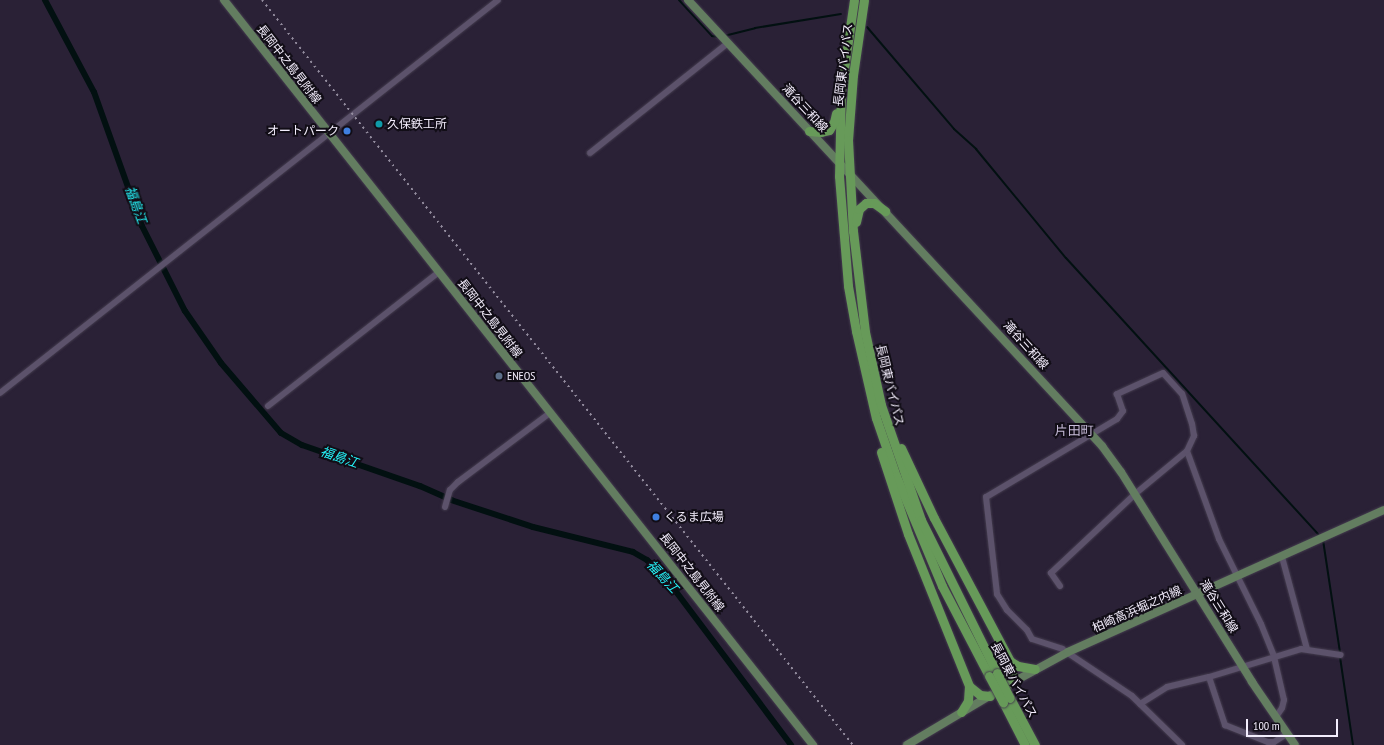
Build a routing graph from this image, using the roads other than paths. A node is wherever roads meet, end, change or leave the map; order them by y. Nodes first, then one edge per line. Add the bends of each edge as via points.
1 (224, 0) edge
2 (498, 0) edge
3 (688, 0) edge
4 (851, 0) edge
5 (854, 0) edge
6 (864, 0) edge
7 (728, 43) junction
8 (809, 131) junction
9 (329, 134) junction
10 (590, 153) dead end
11 (839, 162) junction
12 (849, 173) junction
13 (885, 211) junction
14 (439, 272) junction
15 (878, 391) junction
16 (0, 394) edge
17 (268, 406) dead end
18 (550, 413) junction
19 (1092, 436) junction
20 (1187, 451) junction
21 (900, 475) junction
22 (1136, 494) junction
23 (446, 505) dead end
24 (1384, 510) edge
25 (1282, 557) junction
26 (1237, 577) junction
27 (1060, 586) dead end
28 (1198, 595) junction
29 (1307, 649) junction
30 (1068, 652) junction
31 (1341, 655) dead end
32 (1274, 657) junction
33 (1010, 661) junction
34 (1242, 666) junction
35 (1035, 669) junction
36 (1209, 678) junction
37 (1008, 684) junction
38 (969, 686) junction
39 (990, 696) junction
40 (1006, 700) junction
41 (1140, 704) junction
42 (961, 712) junction
43 (1276, 717) junction
44 (1287, 734) junction
45 (812, 745) edge
46 (907, 745) edge
47 (1025, 745) edge
48 (1035, 745) edge
49 (1182, 745) edge
50 (1295, 745) edge

1 - 9 main road, 長岡中之島見附線
2 - 9 street
3 - 7 main road, 滝谷三和線
4 - 8 highway via 834,122 825,132
5 - 11 highway, 長岡東バイパス via 841,89
6 - 12 highway, 長岡東バイパス via 849,115
7 - 8 main road, 滝谷三和線
7 - 10 street
8 - 11 main road, 滝谷三和線
9 - 14 main road, 長岡中之島見附線
9 - 16 street
11 - 12 main road, 滝谷三和線
11 - 21 highway, 長岡東バイパス via 848,286 876,430
12 - 13 main road, 滝谷三和線
12 - 15 highway, 長岡東バイパス via 861,312
13 - 15 highway via 874,203 866,203 858,209 856,219 858,254
13 - 19 main road, 滝谷三和線
14 - 17 street
14 - 18 main road, 長岡中之島見附線
15 - 21 highway, 長岡東バイパス
18 - 23 street via 458,482 449,494
18 - 45 main road, 長岡中之島見附線
19 - 20 street via 1122,414 1123,407 1117,394 1163,373 1182,394 1192,424 1194,436
19 - 22 main road, 滝谷三和線 via 1110,456
19 - 30 street via 986,498 995,583 1000,601 1032,639 1053,644
20 - 22 street
20 - 26 street via 1219,539
21 - 33 highway via 949,547
21 - 38 highway
21 - 40 highway, 長岡東バイパス, bridge via 974,638
22 - 27 street via 1051,573
22 - 28 main road, 滝谷三和線
24 - 25 main road, 柏崎高浜堀之内線
25 - 26 main road, 柏崎高浜堀之内線
25 - 29 street
26 - 28 main road, 柏崎高浜堀之内線
26 - 32 street
28 - 30 main road, 柏崎高浜堀之内線
28 - 34 main road, 滝谷三和線
29 - 31 street via 1320,654
29 - 32 street
30 - 35 main road, 柏崎高浜堀之内線
30 - 41 street via 1127,692
32 - 34 street
32 - 43 street via 1284,700
33 - 35 highway via 1018,666
33 - 37 highway via 1012,673
34 - 36 street
34 - 43 main road, 滝谷三和線
35 - 37 main road, 柏崎高浜堀之内線
36 - 41 street via 1167,687
36 - 44 street via 1225,726 1268,742 1274,742
37 - 39 main road, 柏崎高浜堀之内線
38 - 39 highway via 980,695
38 - 42 highway via 968,701
39 - 42 main road, 柏崎高浜堀之内線
40 - 47 highway, 長岡東バイパス
40 - 48 highway, 長岡東バイパス
41 - 49 street
42 - 46 main road, 柏崎高浜堀之内線
43 - 44 main road, 滝谷三和線
44 - 50 main road, 滝谷三和線

